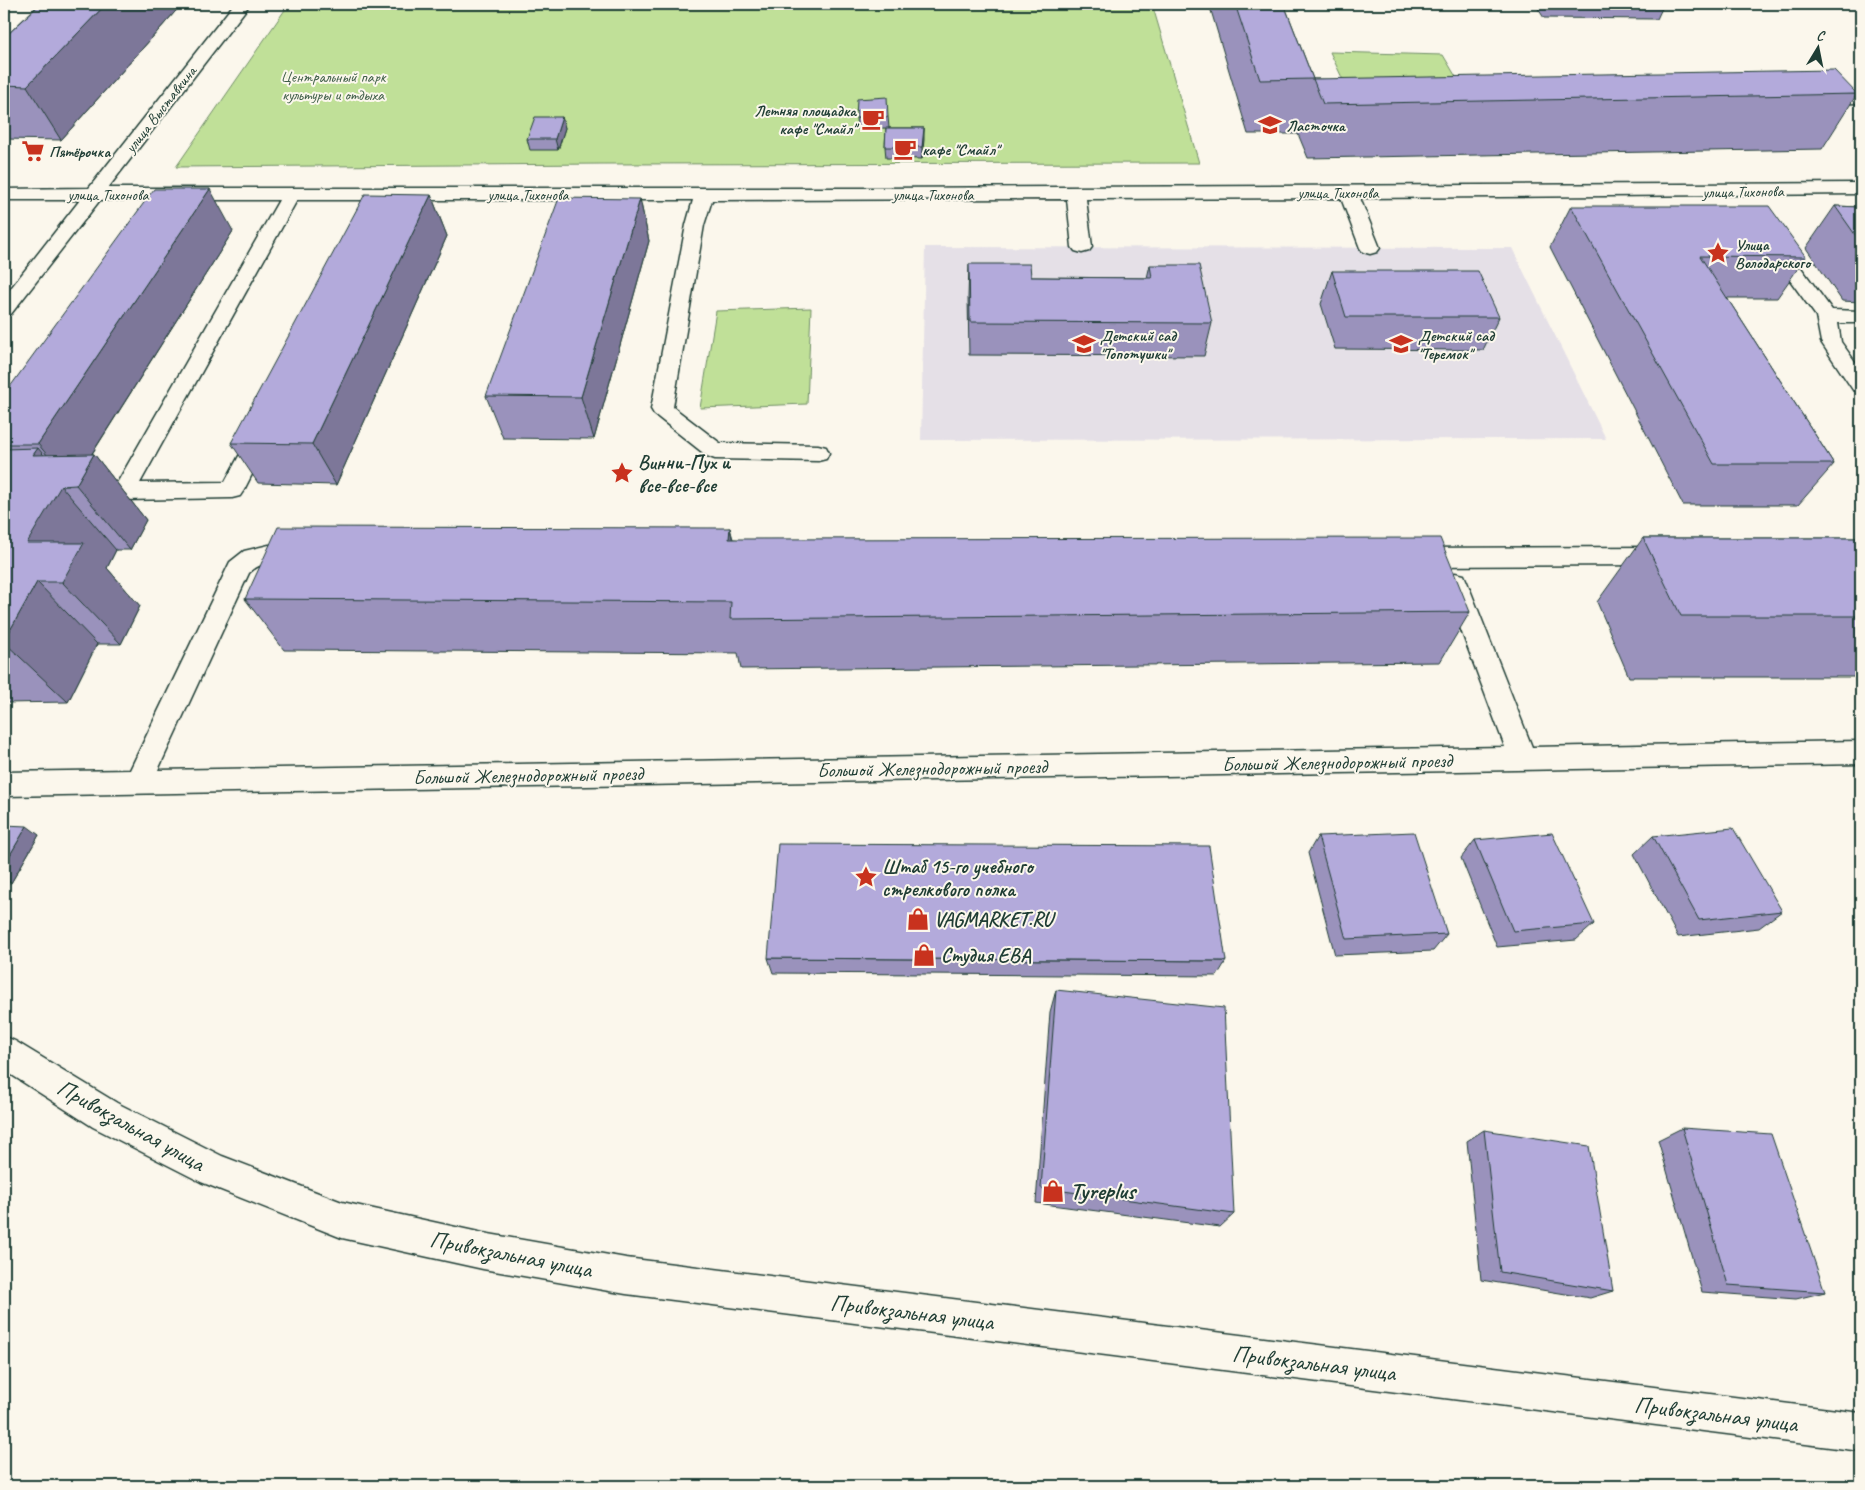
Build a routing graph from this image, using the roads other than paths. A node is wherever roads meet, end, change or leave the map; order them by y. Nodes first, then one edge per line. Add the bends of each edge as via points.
1 (242, 4) edge
2 (1861, 98) edge
3 (1815, 100) edge
4 (1861, 189) edge
5 (1348, 192) junction
6 (1076, 193) junction
7 (4, 194) edge
8 (94, 194) junction
9 (291, 194) junction
10 (382, 194) junction
11 (704, 194) junction
12 (373, 216) edge
13 (1763, 230) edge
14 (1082, 247) dead end
15 (1370, 248) dead end
16 (4, 310) edge
17 (1826, 316) junction
18 (1861, 317) edge
19 (1861, 385) edge
20 (274, 410) edge
21 (818, 454) dead end
22 (322, 554) edge
23 (1693, 556) edge
24 (1386, 557) edge
25 (1446, 557) junction
26 (1861, 753) edge
27 (1523, 759) junction
28 (139, 781) junction
29 (4, 784) edge
30 (4, 1052) edge
31 (1861, 1432) edge

1 - 8 street, улица Выставкина
2 - 3 street
4 - 5 street, улица Тихонова via 1741,199
5 - 6 street, улица Тихонова
5 - 15 street
6 - 11 street, улица Тихонова
6 - 14 street
7 - 8 street, улица Тихонова
8 - 9 street, улица Тихонова
8 - 16 street, улица Выставкина
9 - 10 street, улица Тихонова
9 - 20 street via 124,492 232,490
10 - 11 street, улица Тихонова
10 - 12 street
11 - 21 street via 695,225 662,409 715,451
13 - 17 street
17 - 18 street
17 - 19 street via 1831,342
22 - 28 street via 262,554 243,562
23 - 25 street
24 - 25 street
25 - 27 street
26 - 27 street, Большой Железнодорожный проезд
27 - 28 street, Большой Железнодорожный проезд
28 - 29 street, Большой Железнодорожный проезд
30 - 31 street, Привокзальная улица via 104,1114 213,1170 342,1220 483,1251 626,1276

